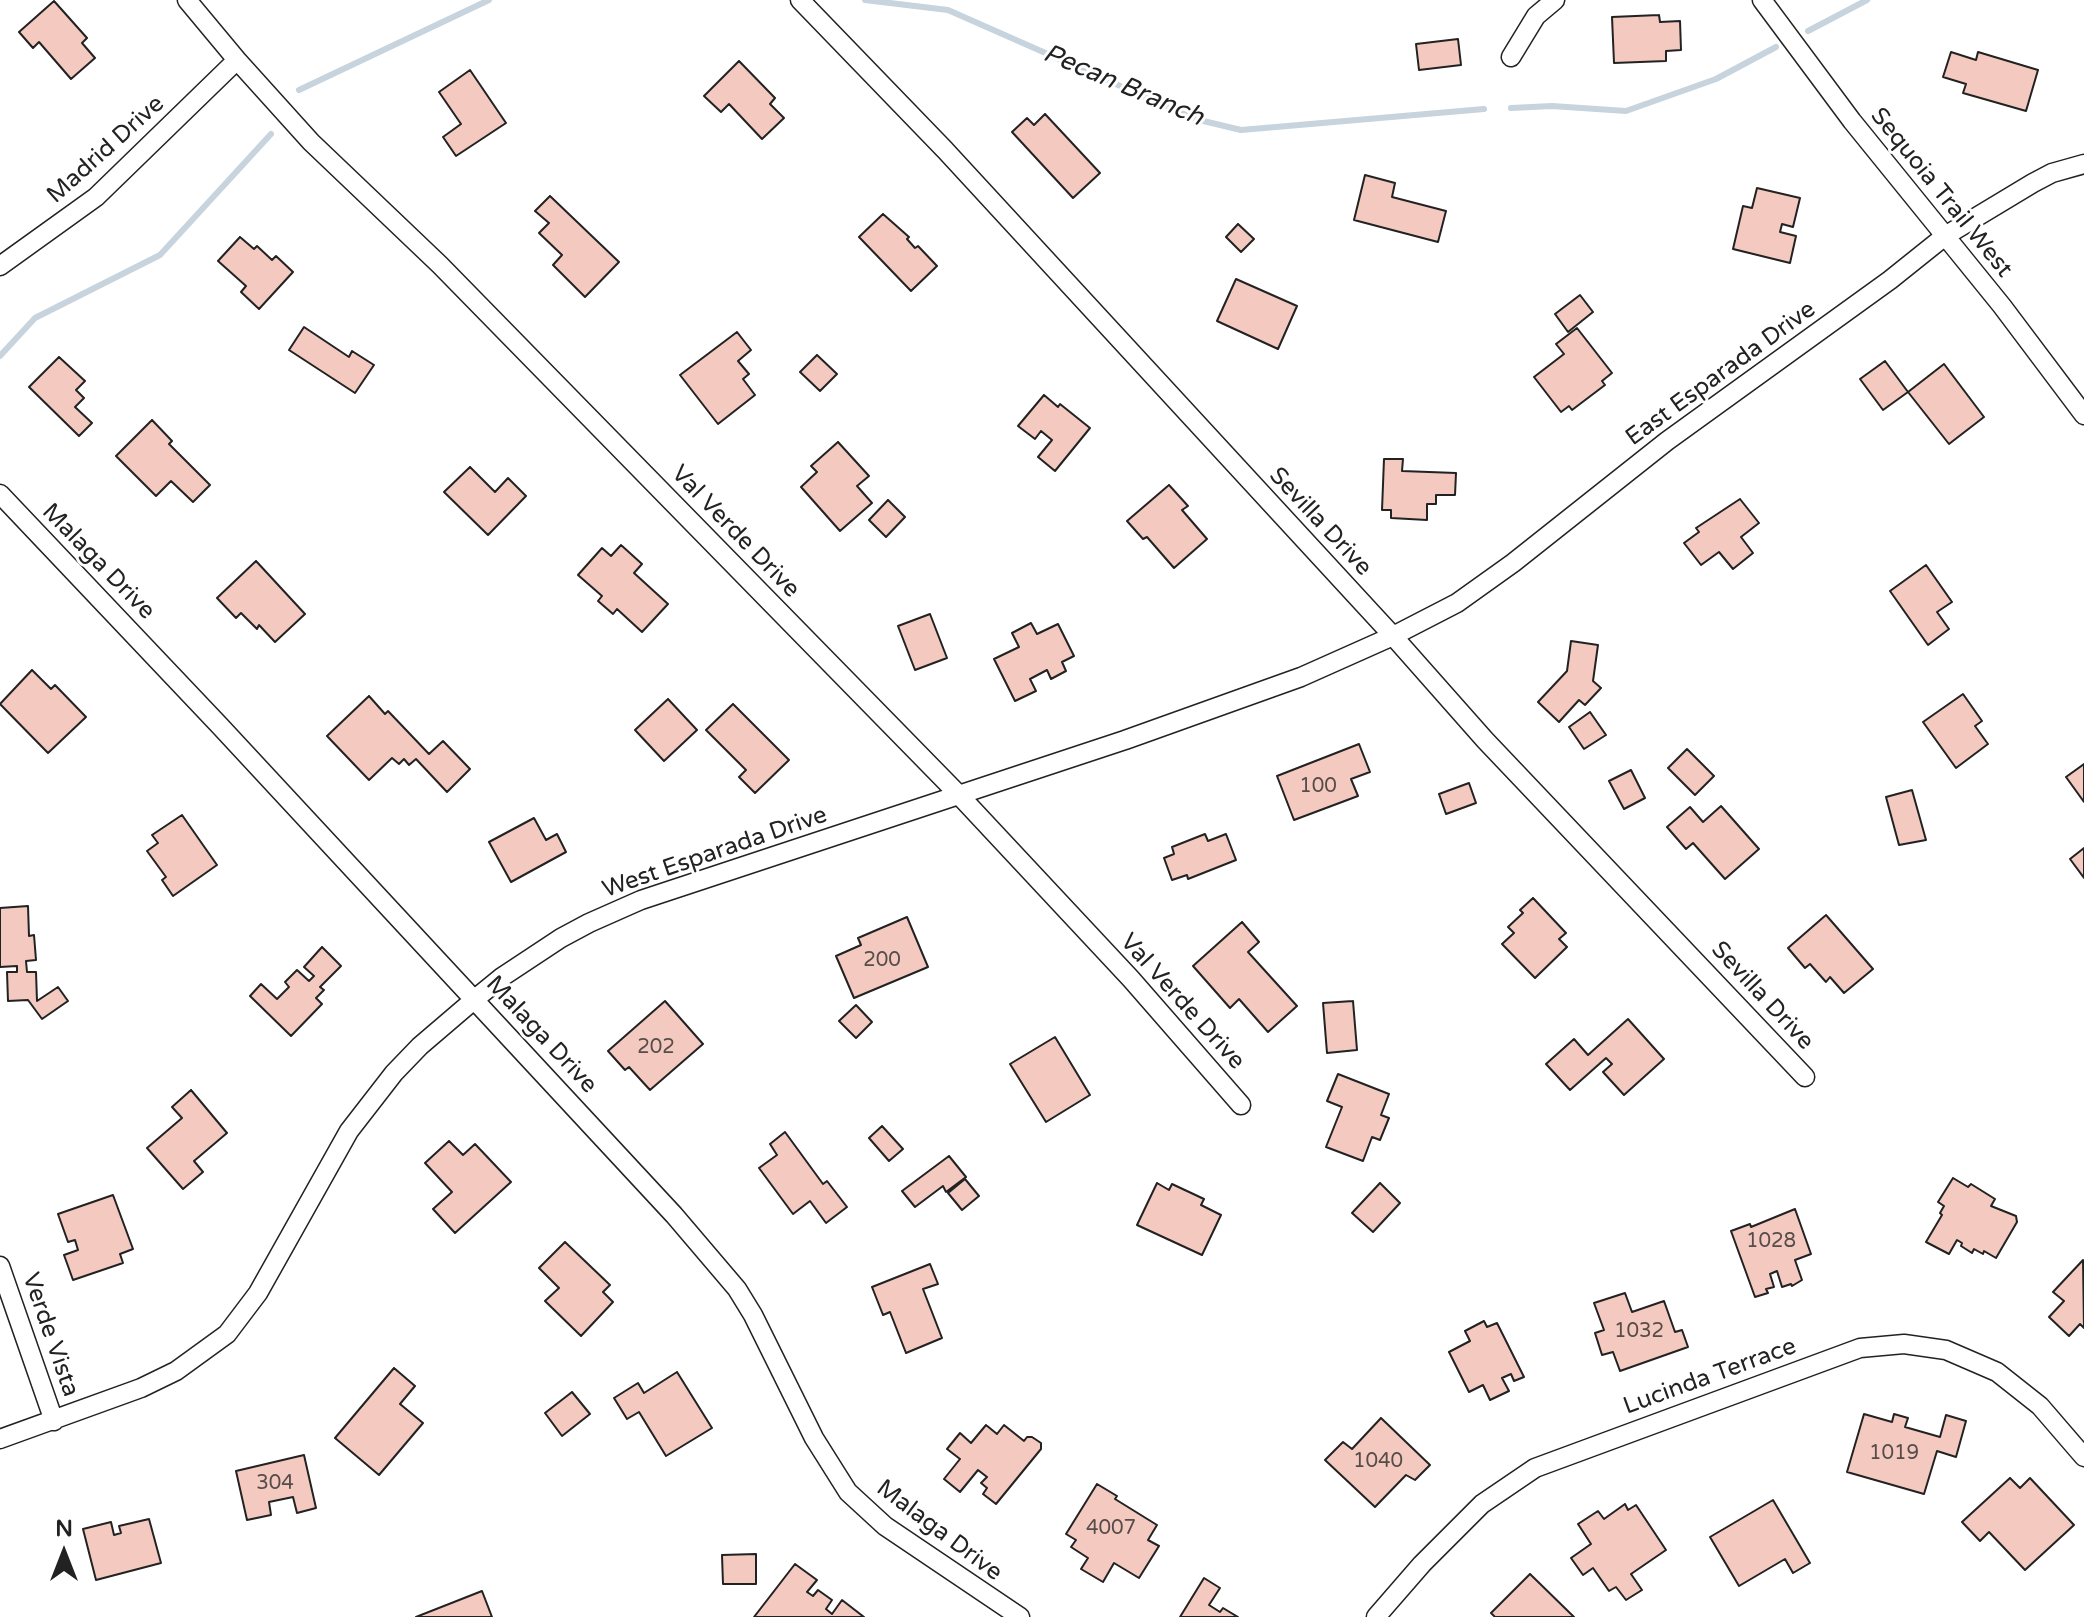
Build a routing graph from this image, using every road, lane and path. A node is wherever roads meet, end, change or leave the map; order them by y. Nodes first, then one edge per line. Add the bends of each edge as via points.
1 (187, 0) edge
2 (800, 0) edge
3 (1555, 0) edge
4 (1762, 0) edge
5 (1511, 57) dead end
6 (237, 60) junction
7 (2084, 164) edge
8 (1945, 236) junction
9 (0, 266) edge
10 (2084, 415) edge
11 (0, 494) edge
12 (1393, 636) junction
13 (960, 796) junction
14 (475, 999) junction
15 (1805, 1077) dead end
16 (1241, 1105) dead end
17 (0, 1266) edge
18 (54, 1421) junction
19 (0, 1439) edge
20 (2084, 1457) edge
21 (1020, 1617) edge
22 (1376, 1617) edge

1 - 6 street, Val Verde Drive
2 - 12 street, Sevilla Drive
3 - 5 street via 1536,16
4 - 8 street, Sequoia Trail West
6 - 9 street, Madrid Drive via 96,197
6 - 13 street, Val Verde Drive via 311,142 440,265
7 - 8 street, East Esparada Drive via 2052,173
8 - 10 street, Sequoia Trail West
8 - 12 street, East Esparada Drive via 1667,441 1513,563 1457,603
11 - 14 street, Malaga Drive
12 - 13 street, West Esparada Drive via 1301,677
12 - 15 street, Sevilla Drive
13 - 14 street, West Esparada Drive via 613,911 561,938
13 - 16 street, Val Verde Drive
14 - 18 street, West Esparada Drive via 420,1046 371,1101 258,1293 227,1334 176,1371
14 - 21 street, Malaga Drive via 626,1160 737,1289 848,1492 885,1526
17 - 18 street, Verde Vista
18 - 19 street, West Esparada Drive
20 - 22 street, Lucinda Terrace via 2040,1406 1997,1372 1946,1350 1904,1344 1860,1348 1535,1468 1482,1504

